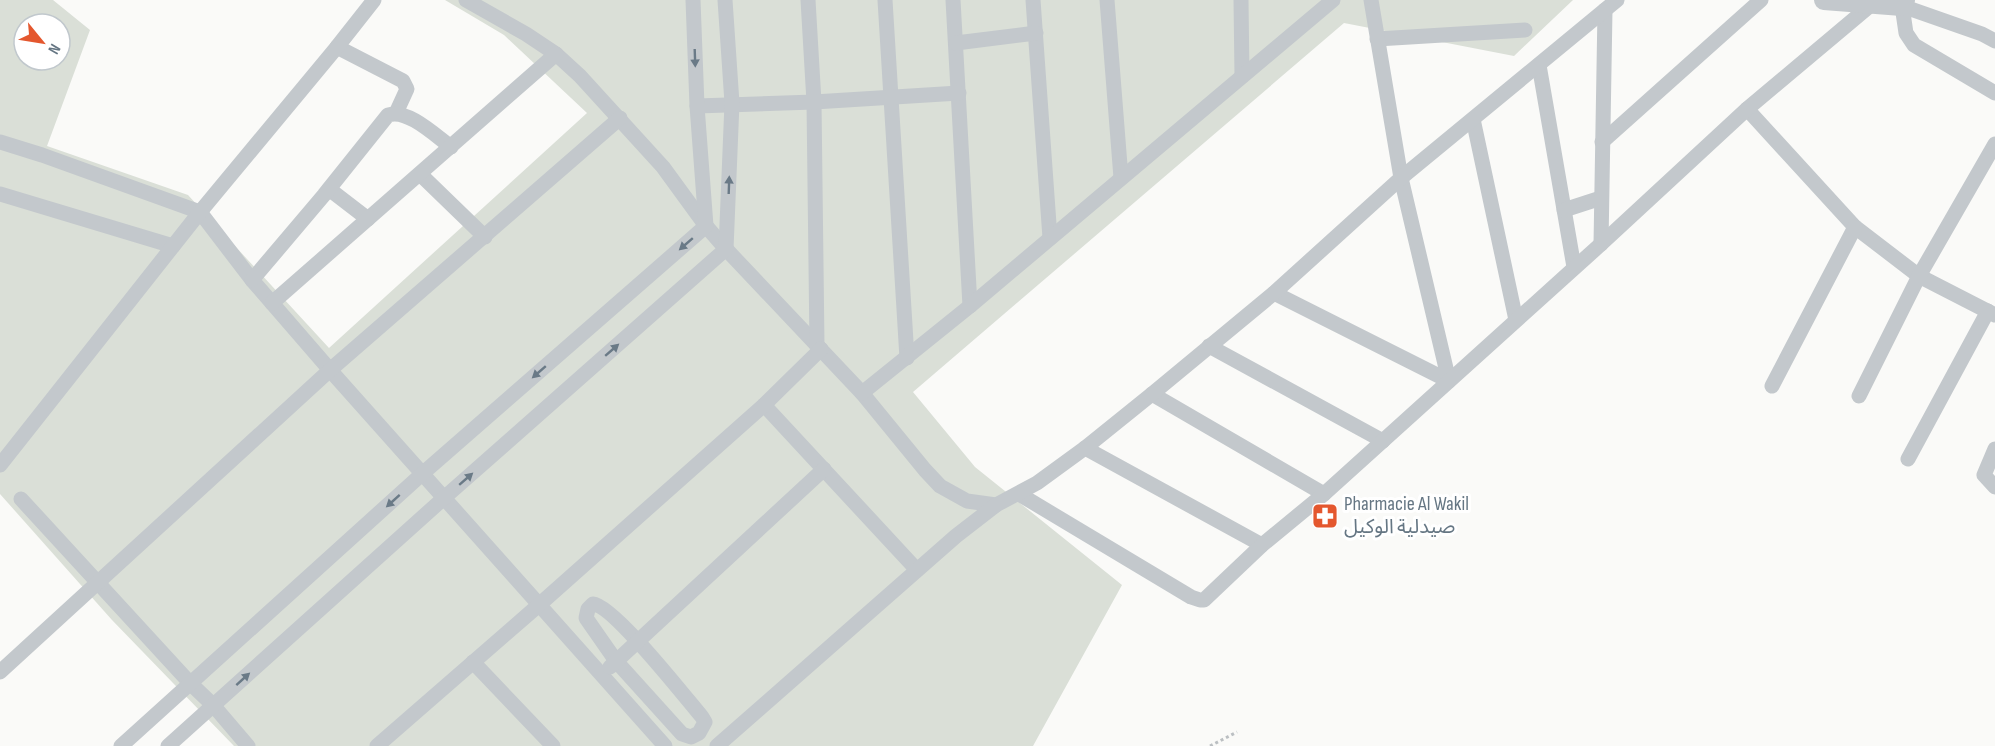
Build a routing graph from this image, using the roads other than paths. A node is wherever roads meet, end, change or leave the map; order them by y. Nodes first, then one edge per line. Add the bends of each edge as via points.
1 (374, 0) edge
2 (466, 0) edge
3 (693, 0) edge
4 (725, 0) edge
5 (808, 0) edge
6 (885, 0) edge
7 (953, 0) edge
8 (1033, 0) edge
9 (1107, 0) edge
10 (1241, 0) edge
11 (1333, 0) edge
12 (1371, 0) edge
13 (1617, 0) edge
14 (1761, 0) edge
15 (1824, 0) edge
16 (1875, 2) edge
17 (1903, 3) edge
18 (1605, 10) junction
19 (1525, 30) dead end
20 (1036, 33) junction
21 (1377, 39) junction
22 (1995, 41) edge
23 (956, 43) junction
24 (337, 47) junction
25 (556, 54) junction
26 (1539, 65) junction
27 (1242, 75) junction
28 (958, 93) junction
29 (1995, 93) edge
30 (890, 96) junction
31 (814, 102) junction
32 (732, 103) junction
33 (697, 106) junction
34 (1747, 109) junction
35 (396, 113) junction
36 (620, 118) junction
37 (1473, 119) junction
38 (0, 142) edge
39 (1602, 142) junction
40 (1995, 144) edge
41 (451, 147) junction
42 (420, 174) junction
43 (1121, 178) junction
44 (1401, 178) junction
45 (329, 189) junction
46 (0, 194) edge
47 (1601, 198) junction
48 (1564, 210) junction
49 (200, 212) junction
50 (368, 219) junction
51 (706, 226) junction
52 (1855, 227) junction
53 (485, 237) junction
54 (1050, 238) junction
55 (1600, 244) junction
56 (173, 246) junction
57 (726, 249) junction
58 (1574, 267) junction
59 (1918, 276) junction
60 (252, 280) junction
61 (1274, 293) junction
62 (272, 303) junction
63 (970, 306) junction
64 (1991, 313) edge
65 (1516, 320) junction
66 (1209, 346) junction
67 (819, 348) junction
68 (907, 358) junction
69 (330, 370) junction
70 (1449, 381) junction
71 (1772, 386) dead end
72 (862, 393) junction
73 (1152, 394) junction
74 (1859, 396) dead end
75 (764, 405) junction
76 (1383, 441) junction
77 (1085, 448) junction
78 (1995, 449) edge
79 (1908, 459) dead end
80 (0, 465) edge
81 (824, 469) junction
82 (422, 474) junction
83 (1995, 487) edge
84 (1019, 494) junction
85 (1324, 494) junction
86 (445, 497) junction
87 (21, 499) dead end
88 (996, 505) junction
89 (1262, 545) junction
90 (917, 570) junction
91 (99, 583) junction
92 (540, 604) junction
93 (637, 641) junction
94 (616, 661) junction
95 (473, 662) junction
96 (0, 672) edge
97 (602, 674) junction
98 (190, 683) junction
99 (213, 705) junction
100 (550, 745) edge
101 (121, 746) edge
102 (168, 746) edge
103 (248, 746) edge
104 (376, 746) edge
105 (665, 746) edge
106 (717, 746) edge

1 - 24 street
2 - 25 street
3 -> 33 street
4 - 32 street
5 - 31 street
6 - 30 street
7 - 23 street
8 - 20 street
9 - 43 street
10 - 27 street
11 - 27 street
12 - 21 street
13 - 18 street
14 - 39 street
15 - 16 street
16 - 17 street
16 - 34 street
17 - 22 street
17 - 29 street via 1906,33 1914,45
18 - 26 street
18 - 39 street
19 - 21 street
20 - 23 street
20 - 54 street
21 - 44 street
23 - 28 street
24 - 35 street via 403,81 407,89
24 - 49 street
25 - 36 street
25 - 41 street
26 - 37 street
26 - 48 street
27 - 43 street
28 - 30 street
28 - 63 street
30 - 31 street
30 - 68 street
31 - 32 street
31 - 67 street
32 - 33 street
57 -> 32 street
33 - 51 street
34 - 52 street
34 - 55 street
35 - 41 street via 406,115
35 - 45 street via 384,118
36 - 51 street via 663,167
36 - 53 street
37 - 44 street
37 - 65 street
38 - 49 street
39 - 47 street
40 - 59 street
41 - 42 street
42 - 50 street
42 - 53 street
43 - 54 street
44 - 61 street
44 - 70 street
45 - 50 street
45 - 60 street
46 - 56 street
47 - 48 street
47 - 55 street
48 - 58 street
49 - 56 street
49 - 60 street
50 - 62 street
51 - 57 street
51 -> 82 street
52 - 59 street
52 - 71 street
53 - 69 street
54 - 63 street
55 - 58 street
56 - 80 street
57 - 67 street
86 -> 57 street
58 - 65 street
59 - 64 street
59 - 74 street
60 - 62 street
61 - 66 street
61 - 70 street
62 - 69 street
63 - 68 street
64 - 79 street
65 - 70 street
66 - 73 street
66 - 76 street
67 - 72 street
67 - 75 street
68 - 72 street
69 - 82 street
69 - 91 street
70 - 76 street
72 - 88 street via 940,486 967,501
73 - 77 street
73 - 85 street
75 - 81 street
75 - 92 street
76 - 85 street
77 - 84 street
77 - 89 street
78 - 83 street via 1984,475
81 - 90 street
81 - 93 street
82 - 86 street
82 -> 98 street
84 - 88 street
84 - 89 street via 1200,600 1207,598
85 - 89 street
86 - 92 street
99 -> 86 street
87 - 91 street
88 - 90 street
90 - 106 street
91 - 96 street
91 - 98 street
92 - 95 street
92 - 97 street
93 - 94 street
93 - 94 street via 604,608 593,604 586,618
93 - 94 street via 702,717 705,722 699,733 691,737 682,734
94 - 97 street
95 - 100 street
95 - 104 street
97 - 105 street
98 - 99 street
98 - 101 street
99 - 102 street
99 - 103 street

